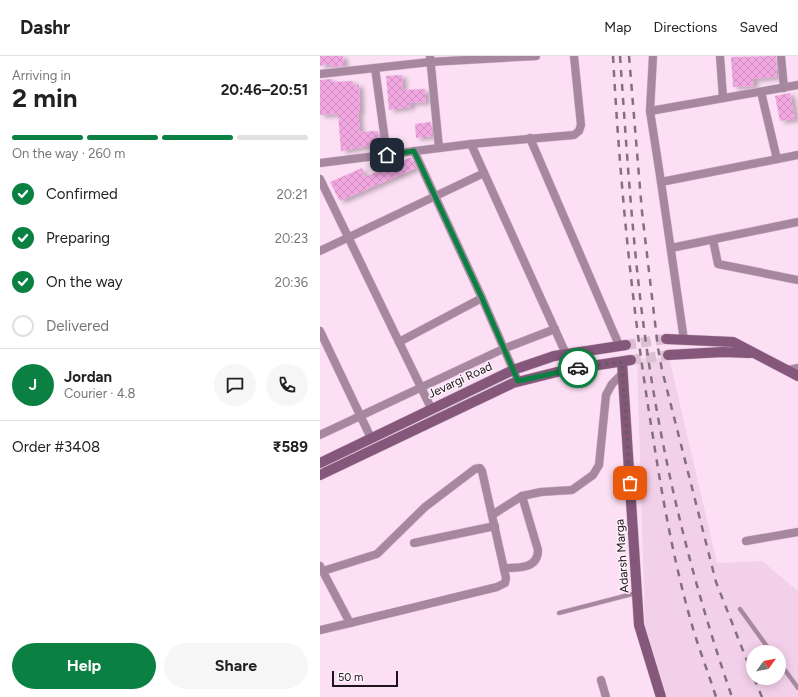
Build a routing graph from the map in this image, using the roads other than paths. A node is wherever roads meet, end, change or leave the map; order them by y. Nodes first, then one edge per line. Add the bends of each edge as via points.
1 (528, 56) edge
2 (536, 56) edge
3 (574, 56) edge
4 (653, 56) edge
5 (720, 56) edge
6 (781, 56) edge
7 (479, 58) edge
8 (430, 59) edge
9 (375, 68) junction
10 (320, 74) edge
11 (798, 85) edge
12 (784, 88) junction
13 (761, 92) junction
14 (723, 98) junction
15 (650, 111) junction
16 (530, 138) junction
17 (471, 144) junction
18 (439, 148) junction
19 (414, 151) junction
20 (387, 155) junction
21 (797, 158) edge
22 (777, 159) junction
23 (320, 163) edge
24 (484, 173) junction
25 (320, 179) edge
26 (661, 182) junction
27 (323, 193) edge
28 (435, 196) junction
29 (798, 222) edge
30 (348, 237) junction
31 (713, 240) junction
32 (671, 248) junction
33 (320, 251) edge
34 (798, 280) edge
35 (482, 298) junction
36 (555, 329) junction
37 (320, 331) edge
38 (666, 339) tunnel mouth
39 (684, 340) junction
40 (399, 342) junction
41 (622, 345) joint
42 (504, 349) junction
43 (752, 353) junction
44 (566, 354) junction
45 (668, 355) tunnel mouth
46 (798, 368) edge
47 (513, 370) junction
48 (788, 370) junction
49 (623, 373) junction
50 (798, 376) edge
51 (518, 381) junction
52 (421, 386) junction
53 (431, 408) junction
54 (360, 415) junction
55 (320, 435) edge
56 (371, 438) junction
57 (320, 462) edge
58 (320, 475) edge
59 (522, 496) junction
60 (492, 515) junction
61 (495, 526) junction
62 (798, 532) edge
63 (746, 541) dead end
64 (414, 543) dead end
65 (321, 568) edge
66 (504, 568) junction
67 (637, 593) junction
68 (740, 609) dead end
69 (559, 613) dead end
70 (350, 623) junction
71 (320, 630) edge
72 (766, 645) edge
73 (786, 672) edge
74 (600, 680) dead end
75 (798, 688) edge
76 (606, 697) edge
77 (662, 697) edge

1 - 2 street
1 - 7 street
3 - 16 street via 581,125 579,131 574,135
4 - 15 street
5 - 14 street
6 - 12 street
7 - 8 street
8 - 9 street
8 - 18 street
9 - 10 street
9 - 20 street
11 - 12 street
12 - 13 street
13 - 14 street
13 - 22 street
14 - 15 street
15 - 26 street
16 - 17 street
16 - 41 street
17 - 18 street
17 - 24 street
18 - 19 street
19 - 20 street
19 - 28 street
20 - 23 street
21 - 22 street
22 - 26 street
24 - 28 street
24 - 36 street
25 - 27 street
26 - 32 street
27 - 30 street
28 - 30 street
28 - 35 street
29 - 31 street
30 - 33 street
30 - 40 street
31 - 32 street
31 - 34 street via 718,264
32 - 39 street
35 - 40 street
35 - 42 street
36 - 42 street
36 - 44 street
37 - 54 street
38 - 39 main road
39 - 43 main road via 733,342
40 - 52 street
41 - 44 main road, Jevargi Road
42 - 47 street
42 - 52 street
43 - 45 main road
43 - 48 main road
44 - 47 main road, Jevargi Road
46 - 48 street
47 - 51 street
47 - 53 main road, Jevargi Road
48 - 50 main road
49 - 51 main road, Adarsh Marga via 626,361 565,370
49 - 59 street via 606,394 597,470 572,490
49 - 67 main road, Adarsh Marga
51 - 58 main road
52 - 53 street
52 - 54 street
53 - 56 main road, Jevargi Road
54 - 55 street
54 - 56 street
56 - 57 main road, Jevargi Road
59 - 60 street
59 - 66 street via 538,557 528,566
60 - 61 street
60 - 65 street via 483,474 478,468 425,507 377,554
61 - 64 street
61 - 66 street
62 - 63 street
65 - 70 street
66 - 70 street via 505,583 497,587
67 - 69 lane
67 - 77 main road, Adarsh Marga via 639,624
68 - 72 lane
70 - 71 street
73 - 75 lane
74 - 76 street

